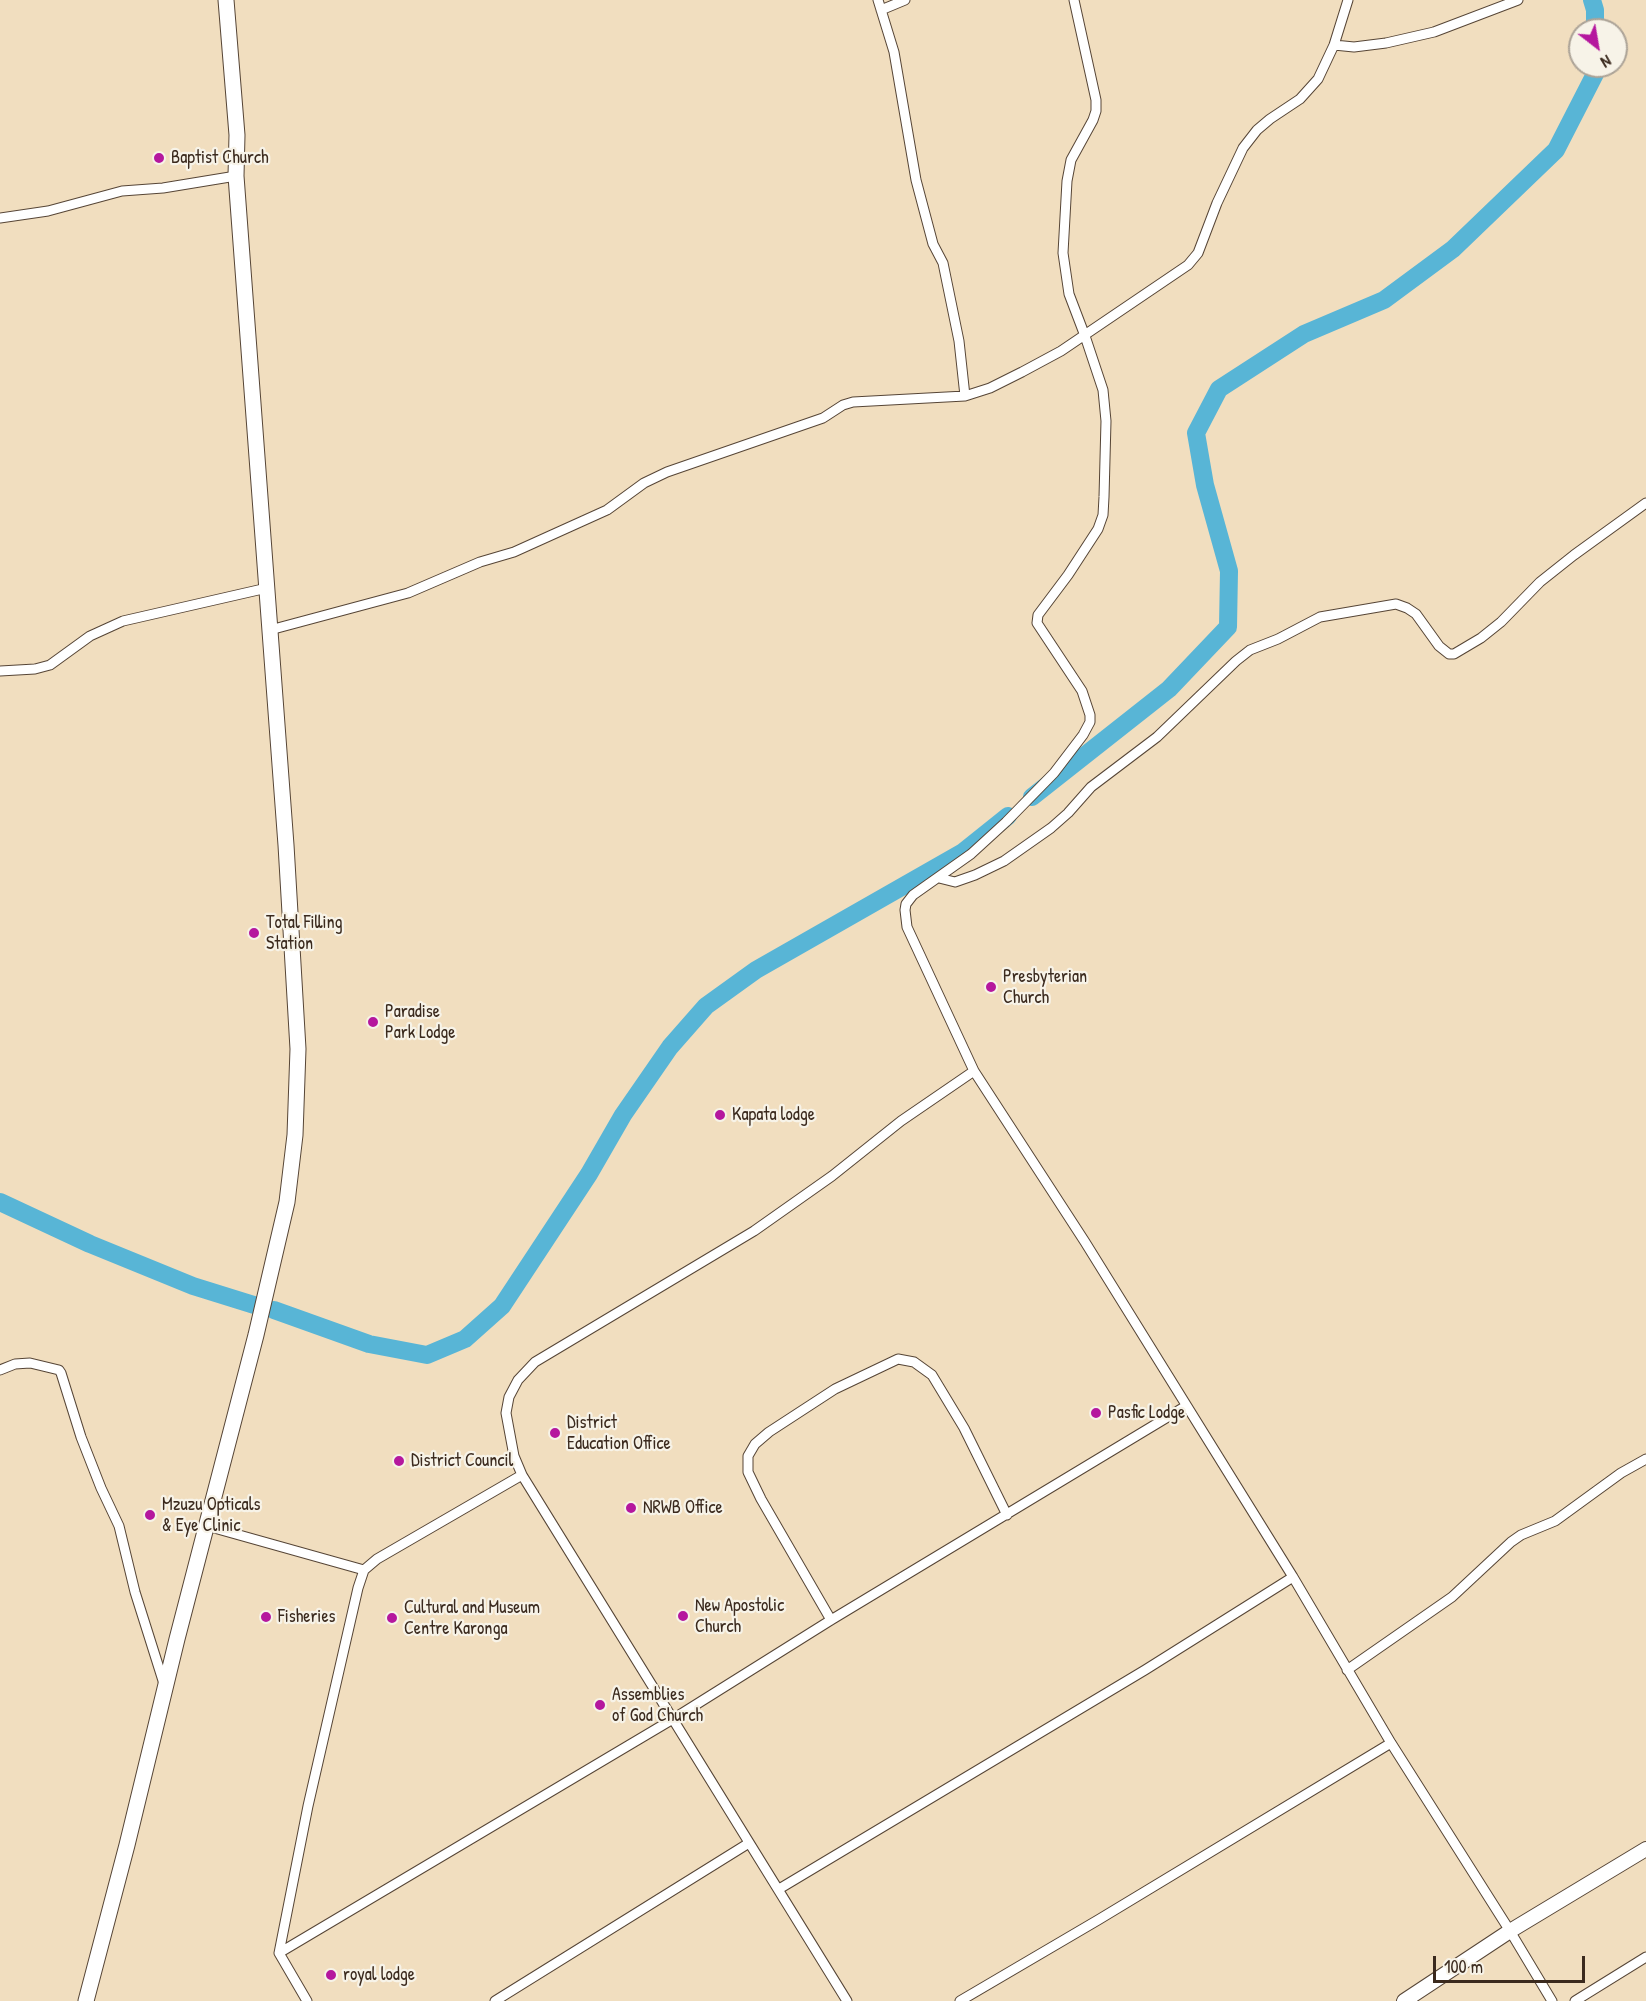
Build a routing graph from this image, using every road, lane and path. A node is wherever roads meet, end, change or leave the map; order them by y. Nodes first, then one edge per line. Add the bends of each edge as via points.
1 (226, 0) edge
2 (878, 0) edge
3 (905, 0) edge
4 (1074, 0) edge
5 (1348, 0) edge
6 (1518, 0) edge
7 (881, 10) junction
8 (1334, 45) junction
9 (236, 176) junction
10 (0, 218) edge
11 (1085, 336) junction
12 (965, 396) junction
13 (1646, 503) edge
14 (267, 588) junction
15 (270, 630) junction
16 (0, 671) edge
17 (939, 878) junction
18 (974, 1071) junction
19 (0, 1370) edge
20 (1186, 1406) junction
21 (1646, 1458) edge
22 (522, 1475) junction
23 (1007, 1515) junction
24 (207, 1526) junction
25 (364, 1570) junction
26 (1293, 1577) junction
27 (831, 1620) junction
28 (1347, 1671) junction
29 (165, 1689) junction
30 (673, 1719) junction
31 (1391, 1743) junction
32 (749, 1843) junction
33 (1646, 1849) edge
34 (779, 1889) junction
35 (1510, 1931) junction
36 (279, 1953) junction
37 (1646, 1957) edge
38 (86, 2001) edge
39 (307, 2001) edge
40 (495, 2001) edge
41 (848, 2001) edge
42 (960, 2001) edge
43 (1404, 2001) edge
44 (1552, 2001) edge
45 (1575, 2001) edge

1 - 9 highway via 237,135
2 - 7 street
3 - 7 street
4 - 11 street via 1096,111 1071,160 1063,253 1069,294
5 - 8 street
6 - 8 street via 1434,32 1386,43
7 - 12 street via 894,52 916,180 933,244 943,263
8 - 11 street via 1318,79 1300,99 1270,118 1243,148 1197,254 1188,265
9 - 10 street via 122,191 48,211
9 - 14 highway
11 - 12 street via 1022,372
11 - 17 street via 1105,402 1103,515 1086,549 1038,615 1037,623 1082,691 1090,723 1046,781 971,854
12 - 15 street via 864,400 843,405 823,418 667,472 644,483 607,510 514,552 408,593
13 - 17 street via 1540,582 1481,638 1454,654 1439,646 1416,615 1396,604 1320,617 1250,650 1157,737 1091,787 1051,828 1004,861 975,875 955,882
14 - 15 highway
14 - 16 street via 123,621 90,636 50,665
15 - 24 highway via 298,1049 296,1135 287,1202
17 - 18 street via 913,895 906,904 905,916
18 - 20 street
18 - 22 street via 754,1231 535,1362 518,1380 506,1413
19 - 29 street via 30,1363 62,1373 81,1437 119,1526
20 - 23 street
20 - 26 street
21 - 28 street via 1555,1521 1511,1542 1452,1597
22 - 25 street
22 - 30 street
23 - 27 street
23 - 27 street via 932,1374 914,1362 898,1359 835,1389 769,1432 754,1444 748,1456 748,1472 761,1499
24 - 25 street
24 - 29 highway
25 - 36 street via 308,1806
26 - 28 street
26 - 34 street
27 - 30 street
28 - 31 street
29 - 38 highway
30 - 32 street
30 - 36 street
31 - 35 street
31 - 42 street
32 - 34 street
32 - 40 street
33 - 35 main road
34 - 41 street
35 - 43 main road
35 - 44 street
36 - 39 street
37 - 45 street

